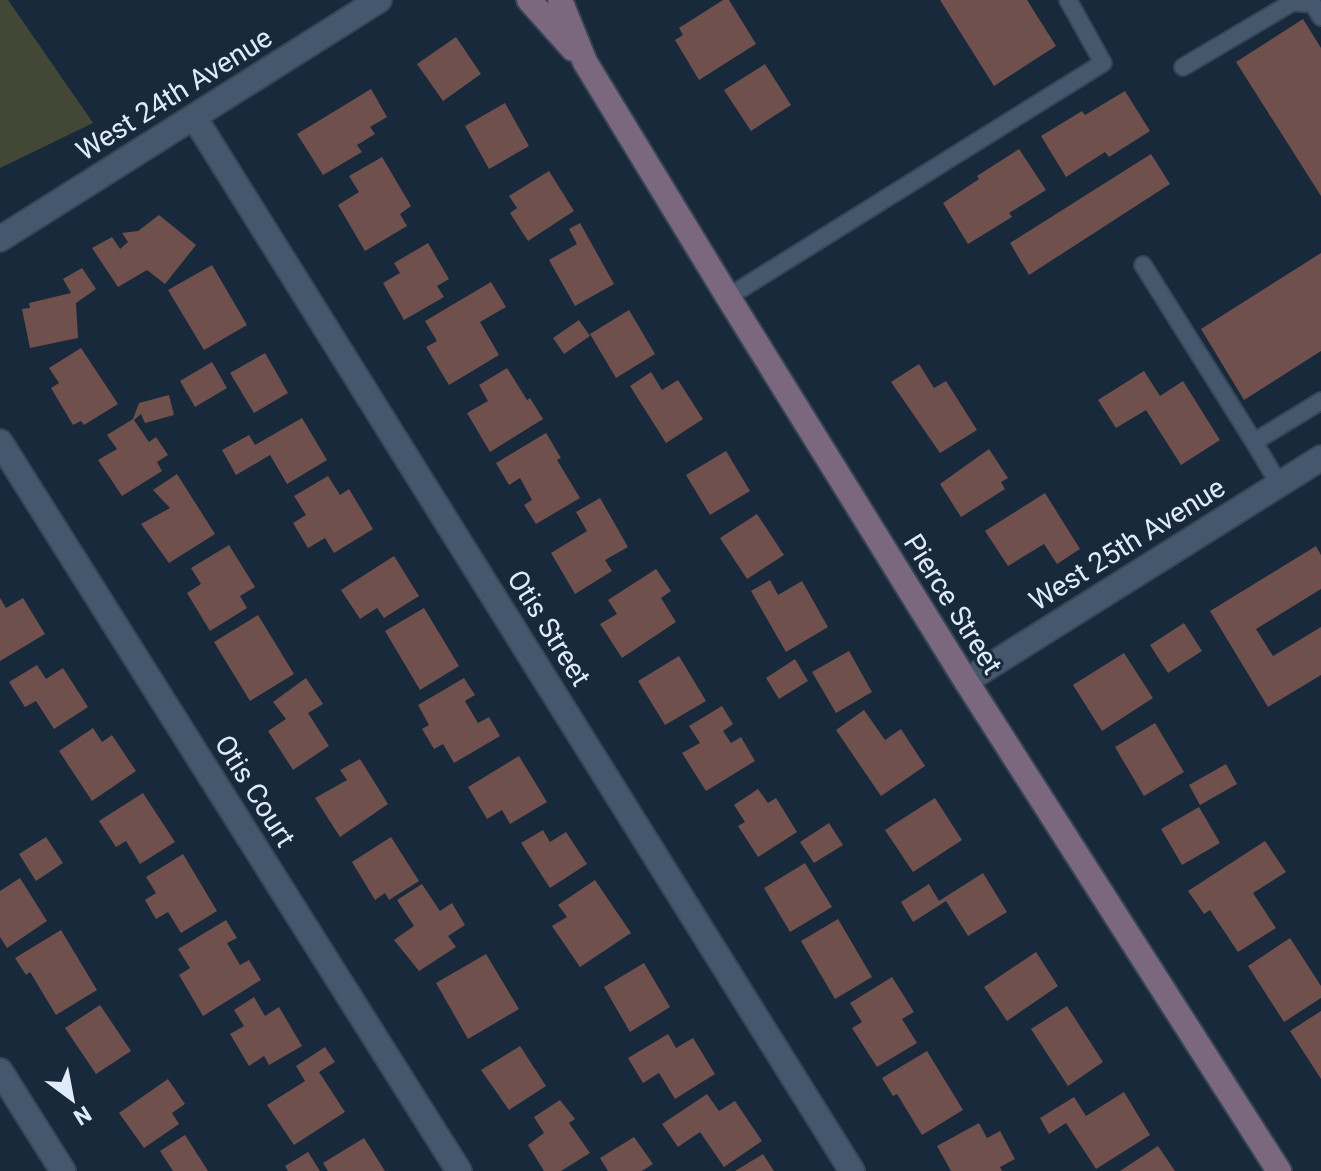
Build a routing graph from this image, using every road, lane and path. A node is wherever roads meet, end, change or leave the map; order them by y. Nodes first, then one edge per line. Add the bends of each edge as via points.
1 (379, 0) edge
2 (529, 0) edge
3 (560, 0) edge
4 (1068, 0) edge
5 (1321, 17) edge
6 (585, 62) junction
7 (1183, 67) dead end
8 (194, 117) junction
9 (0, 239) edge
10 (1143, 265) dead end
11 (728, 297) junction
12 (1321, 401) edge
13 (0, 442) edge
14 (1254, 442) junction
15 (1321, 458) edge
16 (1279, 484) junction
17 (966, 681) junction
18 (0, 1071) edge
19 (63, 1171) edge
20 (459, 1171) edge
21 (852, 1171) edge
22 (1279, 1171) edge

1 - 8 street, West 24th Avenue
2 - 6 street, Pierce Street
3 - 6 street, Pierce Street
4 - 11 lane via 1103,63
5 - 7 lane via 1313,4 1293,2
6 - 11 street, Pierce Street
8 - 9 street, West 24th Avenue
8 - 21 street, Otis Street
10 - 14 lane
11 - 17 street, Pierce Street
12 - 14 lane
13 - 20 street, Otis Court
14 - 16 lane
15 - 16 street, West 25th Avenue
16 - 17 street, West 25th Avenue
17 - 22 street, Pierce Street
18 - 19 street

